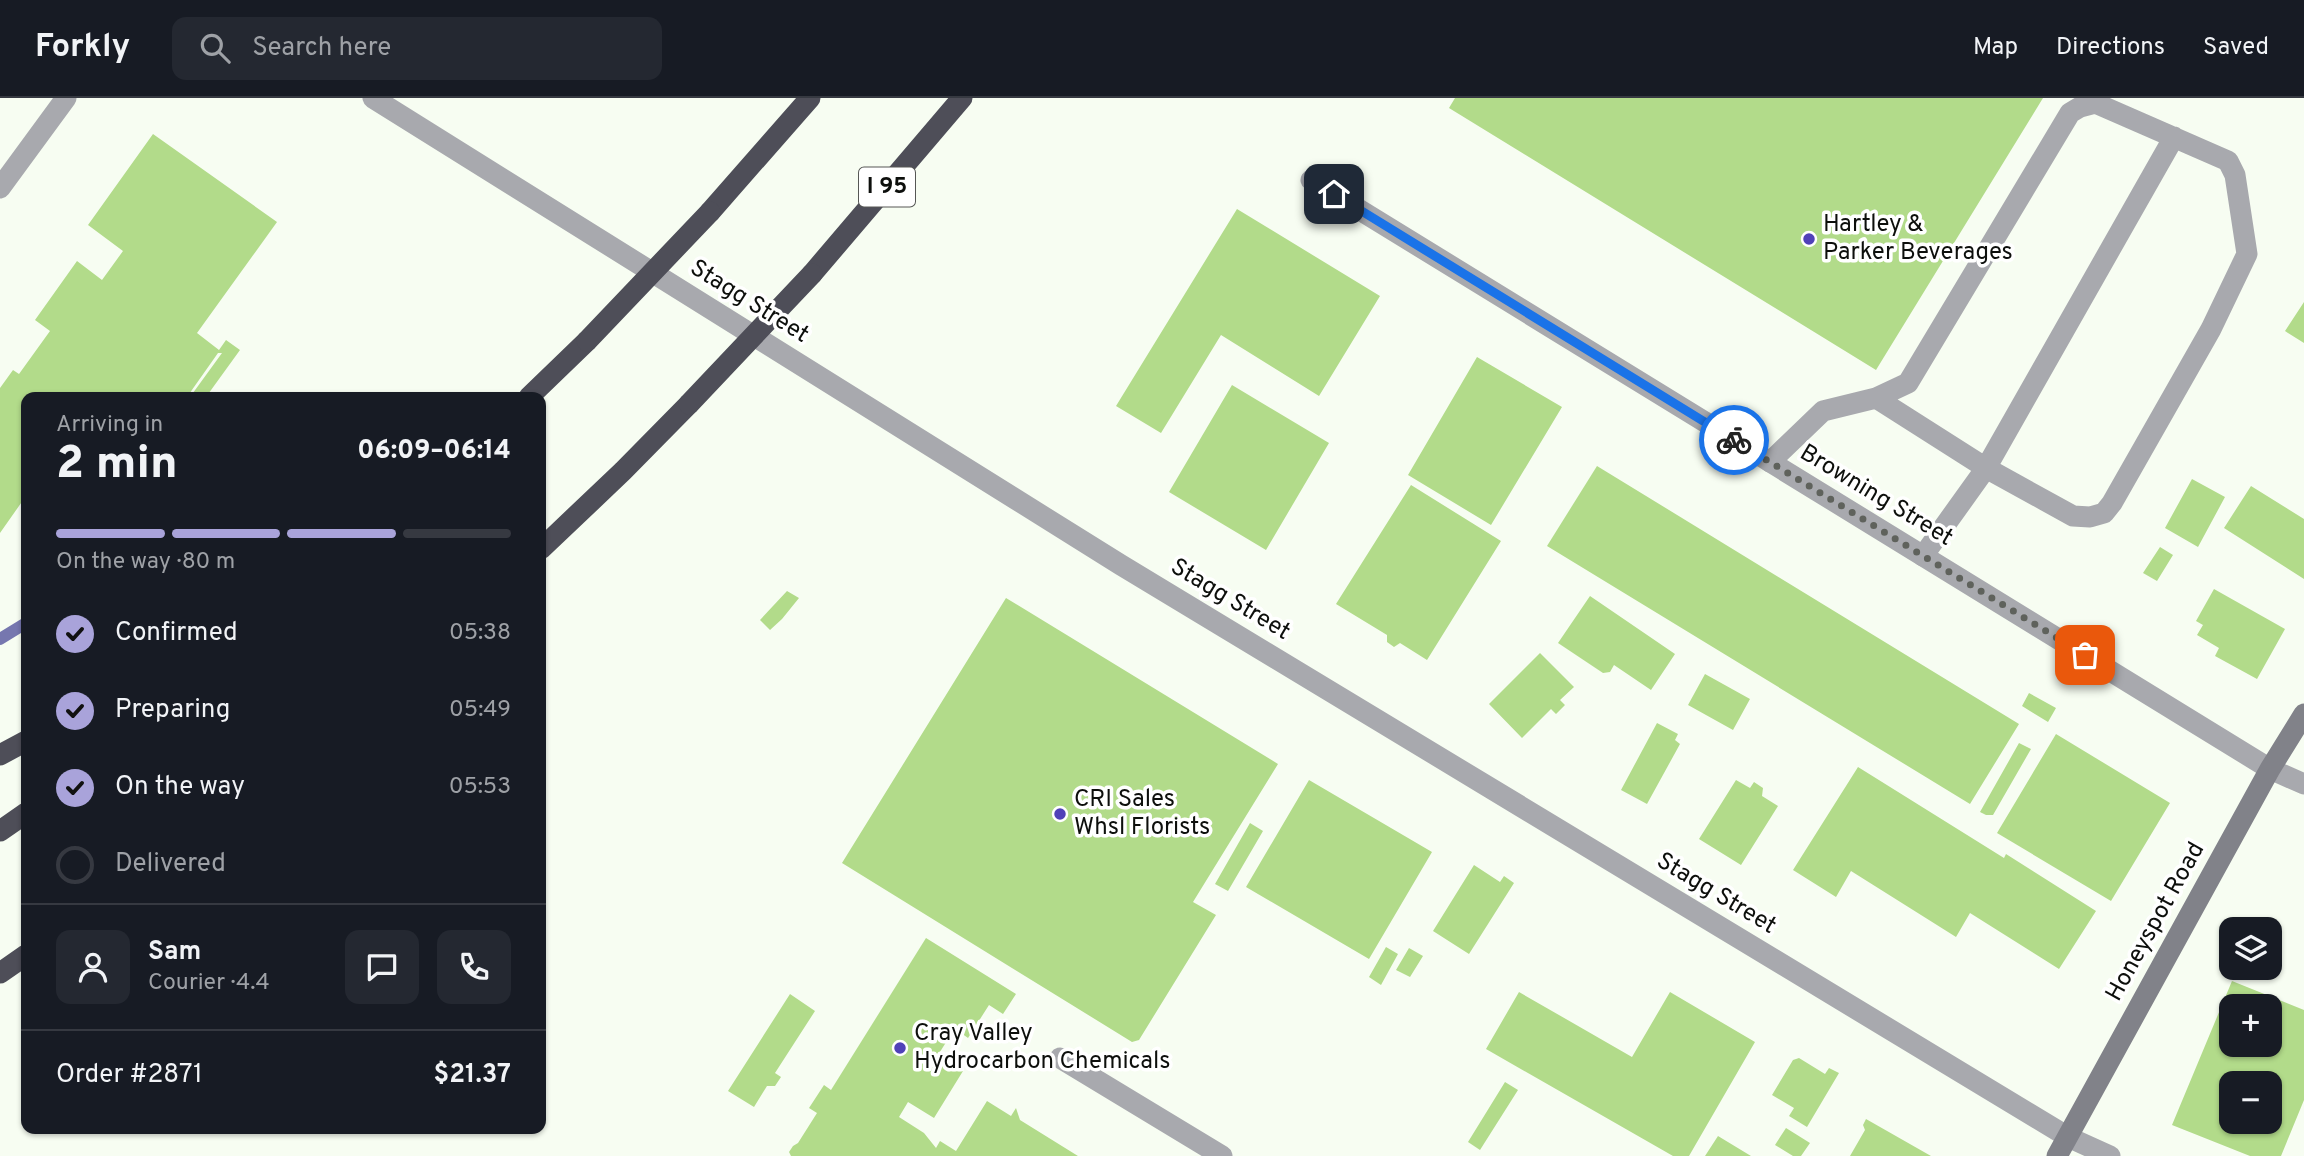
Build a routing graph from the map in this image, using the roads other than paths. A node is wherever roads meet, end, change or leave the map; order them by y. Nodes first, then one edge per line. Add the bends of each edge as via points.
1 (66, 98) edge
2 (373, 98) edge
3 (810, 98) edge
4 (962, 98) edge
5 (2174, 137) junction
6 (1311, 180) dead end
7 (0, 188) edge
8 (568, 360) junction
9 (524, 392) edge
10 (534, 392) edge
11 (1876, 398) junction
12 (1770, 462) junction
13 (1986, 467) junction
14 (546, 544) edge
15 (1923, 556) junction
16 (2304, 714) edge
17 (21, 744) edge
18 (0, 755) edge
19 (2270, 769) junction
20 (2304, 784) edge
21 (21, 816) edge
22 (0, 831) edge
23 (21, 958) edge
24 (0, 973) edge
25 (1060, 1059) dead end
26 (2068, 1137) junction
27 (1222, 1156) edge
28 (2057, 1156) edge
29 (2110, 1156) edge

1 - 7 street
2 - 26 street, Stagg Street via 1121,565
3 - 8 highway, bridge via 710,212
4 - 14 highway, I 95, bridge via 812,274 689,404
5 - 11 street via 2095,103 2070,113 1908,383
5 - 13 street
5 - 13 street via 2228,161 2235,175 2247,254 2211,330 2104,513 2073,516
6 - 12 street, Browning Street
8 - 9 highway
8 - 10 highway
11 - 12 street via 1823,411
11 - 13 street
12 - 15 street, Browning Street
13 - 15 street
15 - 19 street, Browning Street
16 - 19 main road, Honeyspot Road
17 - 18 highway
19 - 20 street, Browning Street
19 - 26 main road, Honeyspot Road
21 - 22 highway
23 - 24 highway
25 - 27 street
26 - 28 main road, Honeyspot Road
26 - 29 street, Stagg Street

